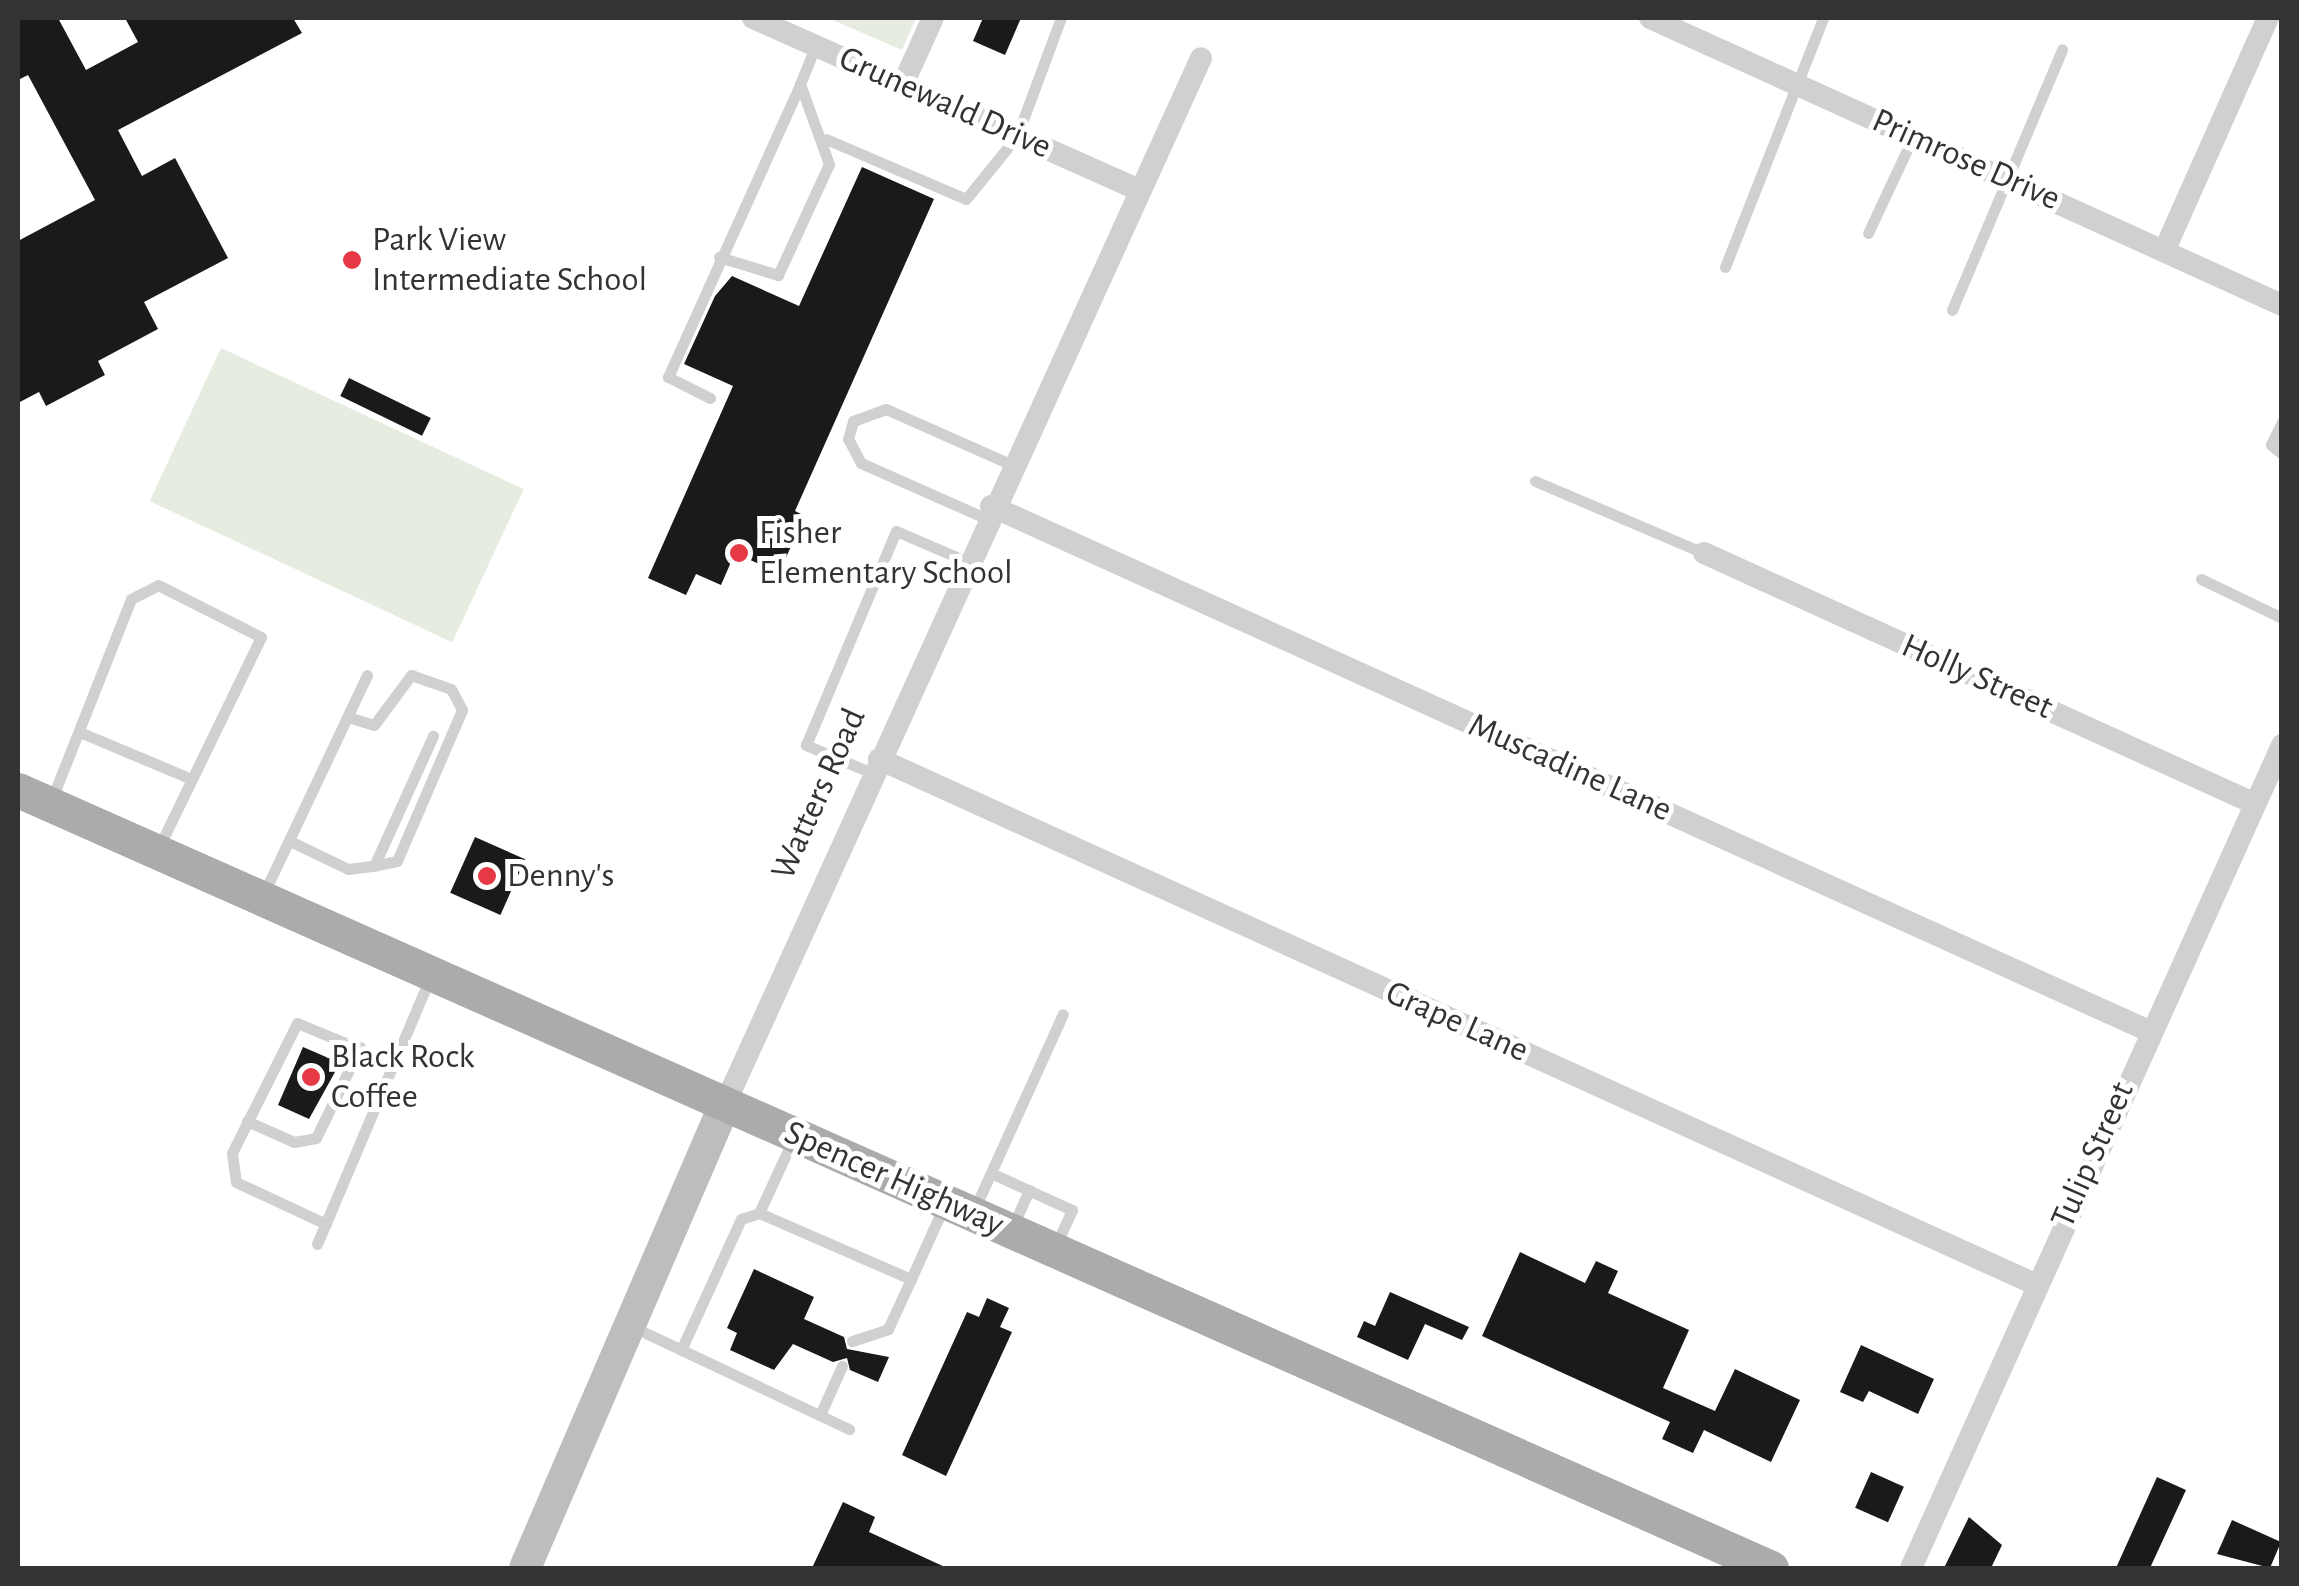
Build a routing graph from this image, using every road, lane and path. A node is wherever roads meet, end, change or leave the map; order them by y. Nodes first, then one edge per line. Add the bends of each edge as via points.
1 (752, 18) edge
2 (933, 18) edge
3 (1061, 18) edge
4 (1650, 18) edge
5 (1823, 18) edge
6 (2268, 18) edge
7 (816, 45) junction
8 (2062, 49) dead end
9 (1201, 58) dead end
10 (1791, 82) junction
11 (800, 84) junction
12 (903, 84) junction
13 (1017, 136) junction
14 (1913, 137) junction
15 (826, 140) junction
16 (2009, 180) junction
17 (1138, 189) junction
18 (1868, 233) dead end
19 (2165, 249) junction
20 (719, 256) junction
21 (1725, 267) dead end
22 (2282, 305) edge
23 (1952, 310) dead end
24 (710, 398) dead end
25 (2282, 422) edge
26 (2282, 454) edge
27 (1010, 464) junction
28 (1534, 481) dead end
29 (988, 512) junction
30 (1704, 553) joint
31 (966, 561) junction
32 (2201, 579) dead end
33 (2282, 618) edge
34 (367, 675) dead end
35 (348, 716) junction
36 (82, 734) junction
37 (433, 736) dead end
38 (2282, 746) edge
39 (876, 766) junction
40 (189, 778) junction
41 (33, 797) edge
42 (2251, 802) junction
43 (292, 842) junction
44 (156, 852) junction
45 (374, 866) junction
46 (261, 898) junction
47 (432, 974) junction
48 (1063, 1014) dead end
49 (2149, 1031) junction
50 (360, 1047) junction
51 (394, 1063) junction
52 (725, 1104) junction
53 (247, 1121) junction
54 (795, 1136) junction
55 (991, 1173) junction
56 (1029, 1190) junction
57 (959, 1208) junction
58 (759, 1213) junction
59 (326, 1224) junction
60 (1010, 1231) junction
61 (317, 1244) dead end
62 (1054, 1250) junction
63 (911, 1278) junction
64 (2035, 1284) junction
65 (633, 1327) junction
66 (852, 1341) dead end
67 (681, 1350) junction
68 (842, 1366) dead end
69 (820, 1415) junction
70 (849, 1429) dead end
71 (525, 1568) edge
72 (1771, 1568) edge
73 (1910, 1568) edge

1 - 7 street, Grunewald Drive
2 - 12 street
3 - 13 lane
4 - 10 street, Primrose Drive
5 - 10 lane
6 - 19 street
7 - 11 lane
7 - 12 street, Grunewald Drive
8 - 16 lane
9 - 17 street, Watters Road
10 - 14 street, Primrose Drive
10 - 21 lane via 1784,126
11 - 15 lane
11 - 20 lane
12 - 13 street, Grunewald Drive
13 - 15 lane via 966,199
13 - 17 street, Grunewald Drive
14 - 16 street, Primrose Drive
14 - 18 lane
15 - 20 lane via 829,164 778,275
16 - 19 street, Primrose Drive
16 - 23 lane
17 - 27 street, Watters Road
19 - 22 street, Primrose Drive
20 - 24 lane via 668,377
25 - 26 lane via 2271,444
27 - 29 street, Watters Road
27 - 29 lane via 886,409 853,421 850,448 862,463
28 - 30 lane
29 - 31 street, Watters Road
29 - 49 street, Muscadine Lane
30 - 42 street, Holly Street
31 - 39 street, Watters Road
31 - 39 lane via 896,531 806,745
32 - 33 lane
34 - 35 lane
35 - 43 lane
35 - 45 lane via 374,725 411,675 451,688 462,710 397,861
36 - 40 lane
36 - 40 lane via 131,599 158,585 261,637 210,755
36 - 41 lane
37 - 45 lane
38 - 42 street, Tulip Street
39 - 52 street, Watters Road
39 - 64 street, Grape Lane
40 - 44 lane
41 - 44 main road, Spencer Highway
42 - 49 street, Tulip Street
43 - 45 lane via 348,868
43 - 46 lane
44 - 46 main road, Spencer Highway
46 - 47 main road, Spencer Highway
47 - 51 lane
47 - 52 main road, Spencer Highway
48 - 55 lane
49 - 64 street, Tulip Street
50 - 51 lane
50 - 53 lane via 316,1138 294,1142
50 - 53 lane via 297,1023
51 - 59 lane
52 - 54 main road, Spencer Highway
52 - 65 street, Watters Road
53 - 59 lane via 232,1152 236,1182
54 - 57 main road, Spencer Highway
54 - 58 lane
55 - 56 lane
55 - 57 lane
56 - 60 lane
56 - 62 lane via 1072,1210
57 - 60 main road, Spencer Highway
57 - 63 lane
58 - 63 lane
58 - 67 lane via 741,1219
59 - 61 lane
60 - 62 main road, Spencer Highway
62 - 72 main road, Spencer Highway
63 - 66 lane via 888,1328
64 - 73 street, Tulip Street
65 - 67 lane
65 - 71 street, Watters Road
67 - 69 lane
68 - 69 lane
69 - 70 lane

